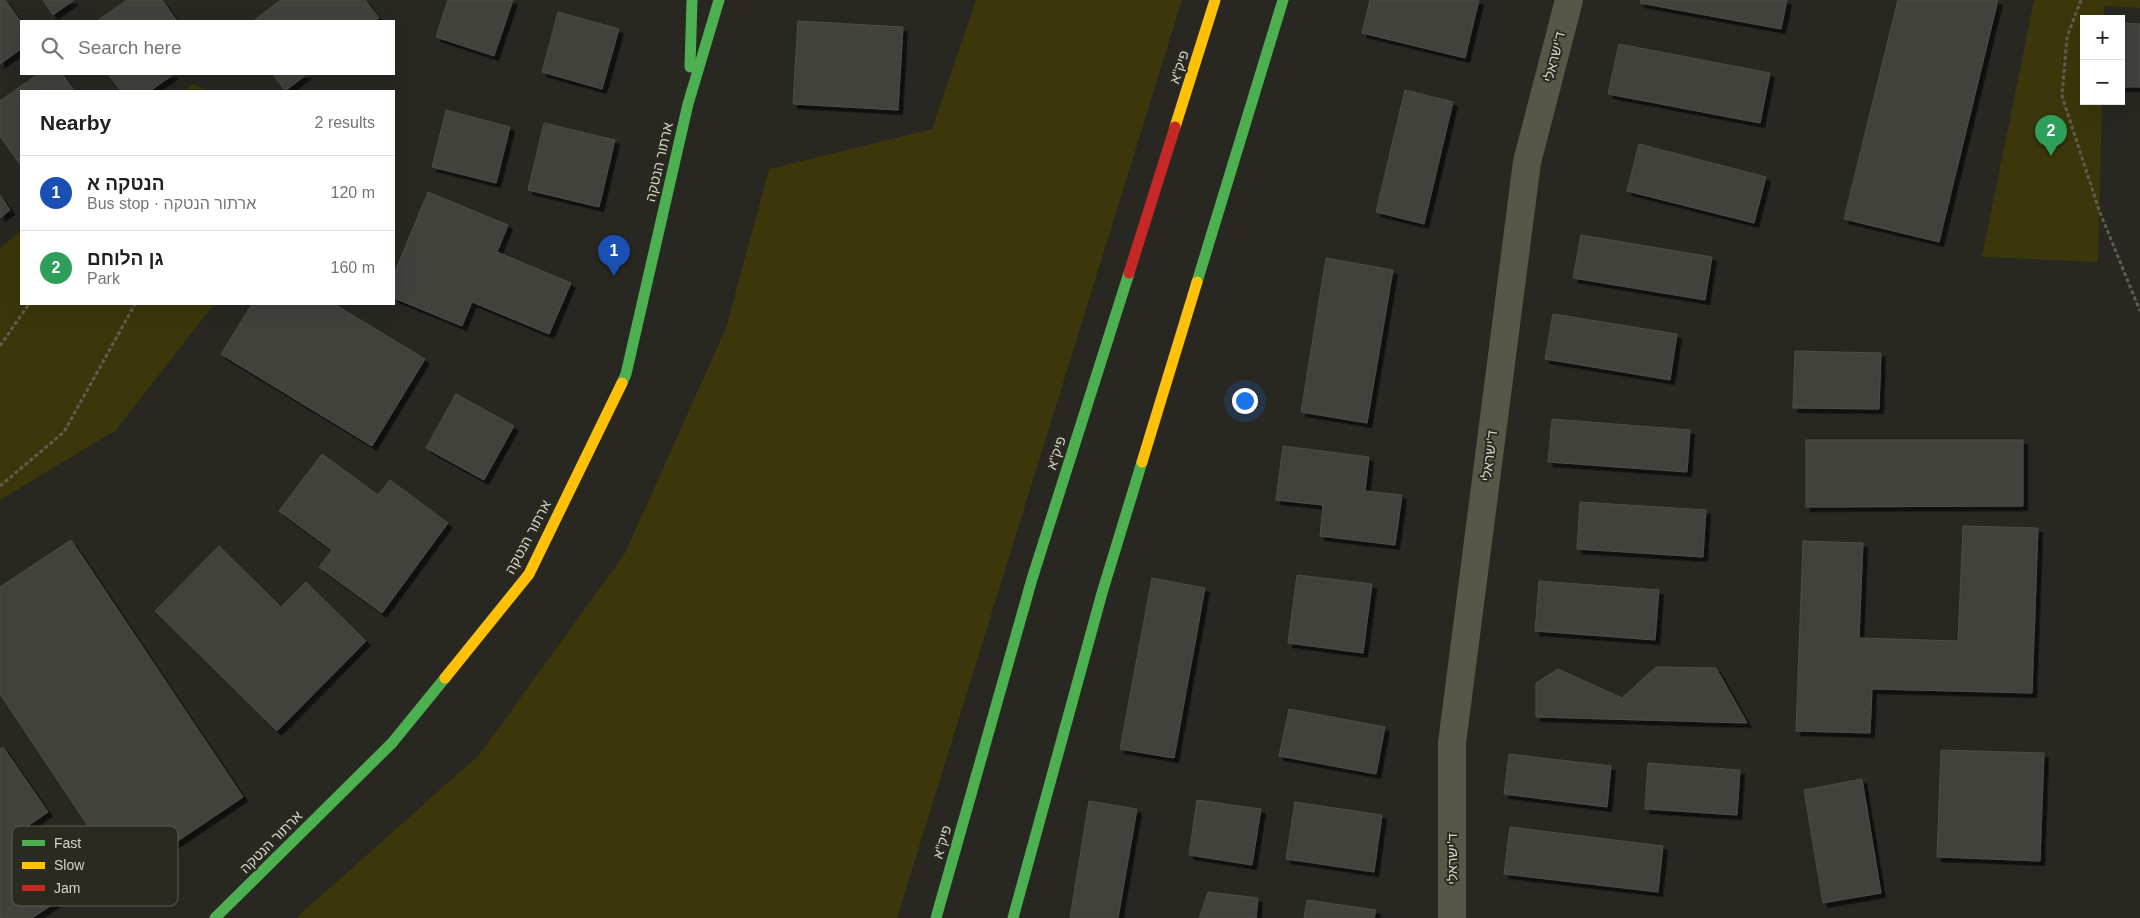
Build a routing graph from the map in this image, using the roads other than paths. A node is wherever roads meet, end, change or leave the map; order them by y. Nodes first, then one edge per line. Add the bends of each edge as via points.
1 (692, 0) edge
2 (719, 0) edge
3 (1216, 0) edge
4 (1283, 0) edge
5 (1569, 0) edge
6 (688, 104) junction
7 (215, 918) edge
8 (936, 918) edge
9 (1013, 918) edge
10 (1452, 918) edge

1 - 6 main road, ארתור הנטקה
2 - 6 main road, ארתור הנטקה
3 - 8 main road, פיק"א via 1032,579
4 - 9 main road via 1102,593
5 - 10 street, ד'ישראלי via 1527,162 1458,694 1452,744
6 - 7 main road, ארתור הנטקה via 626,374 529,574 392,743

